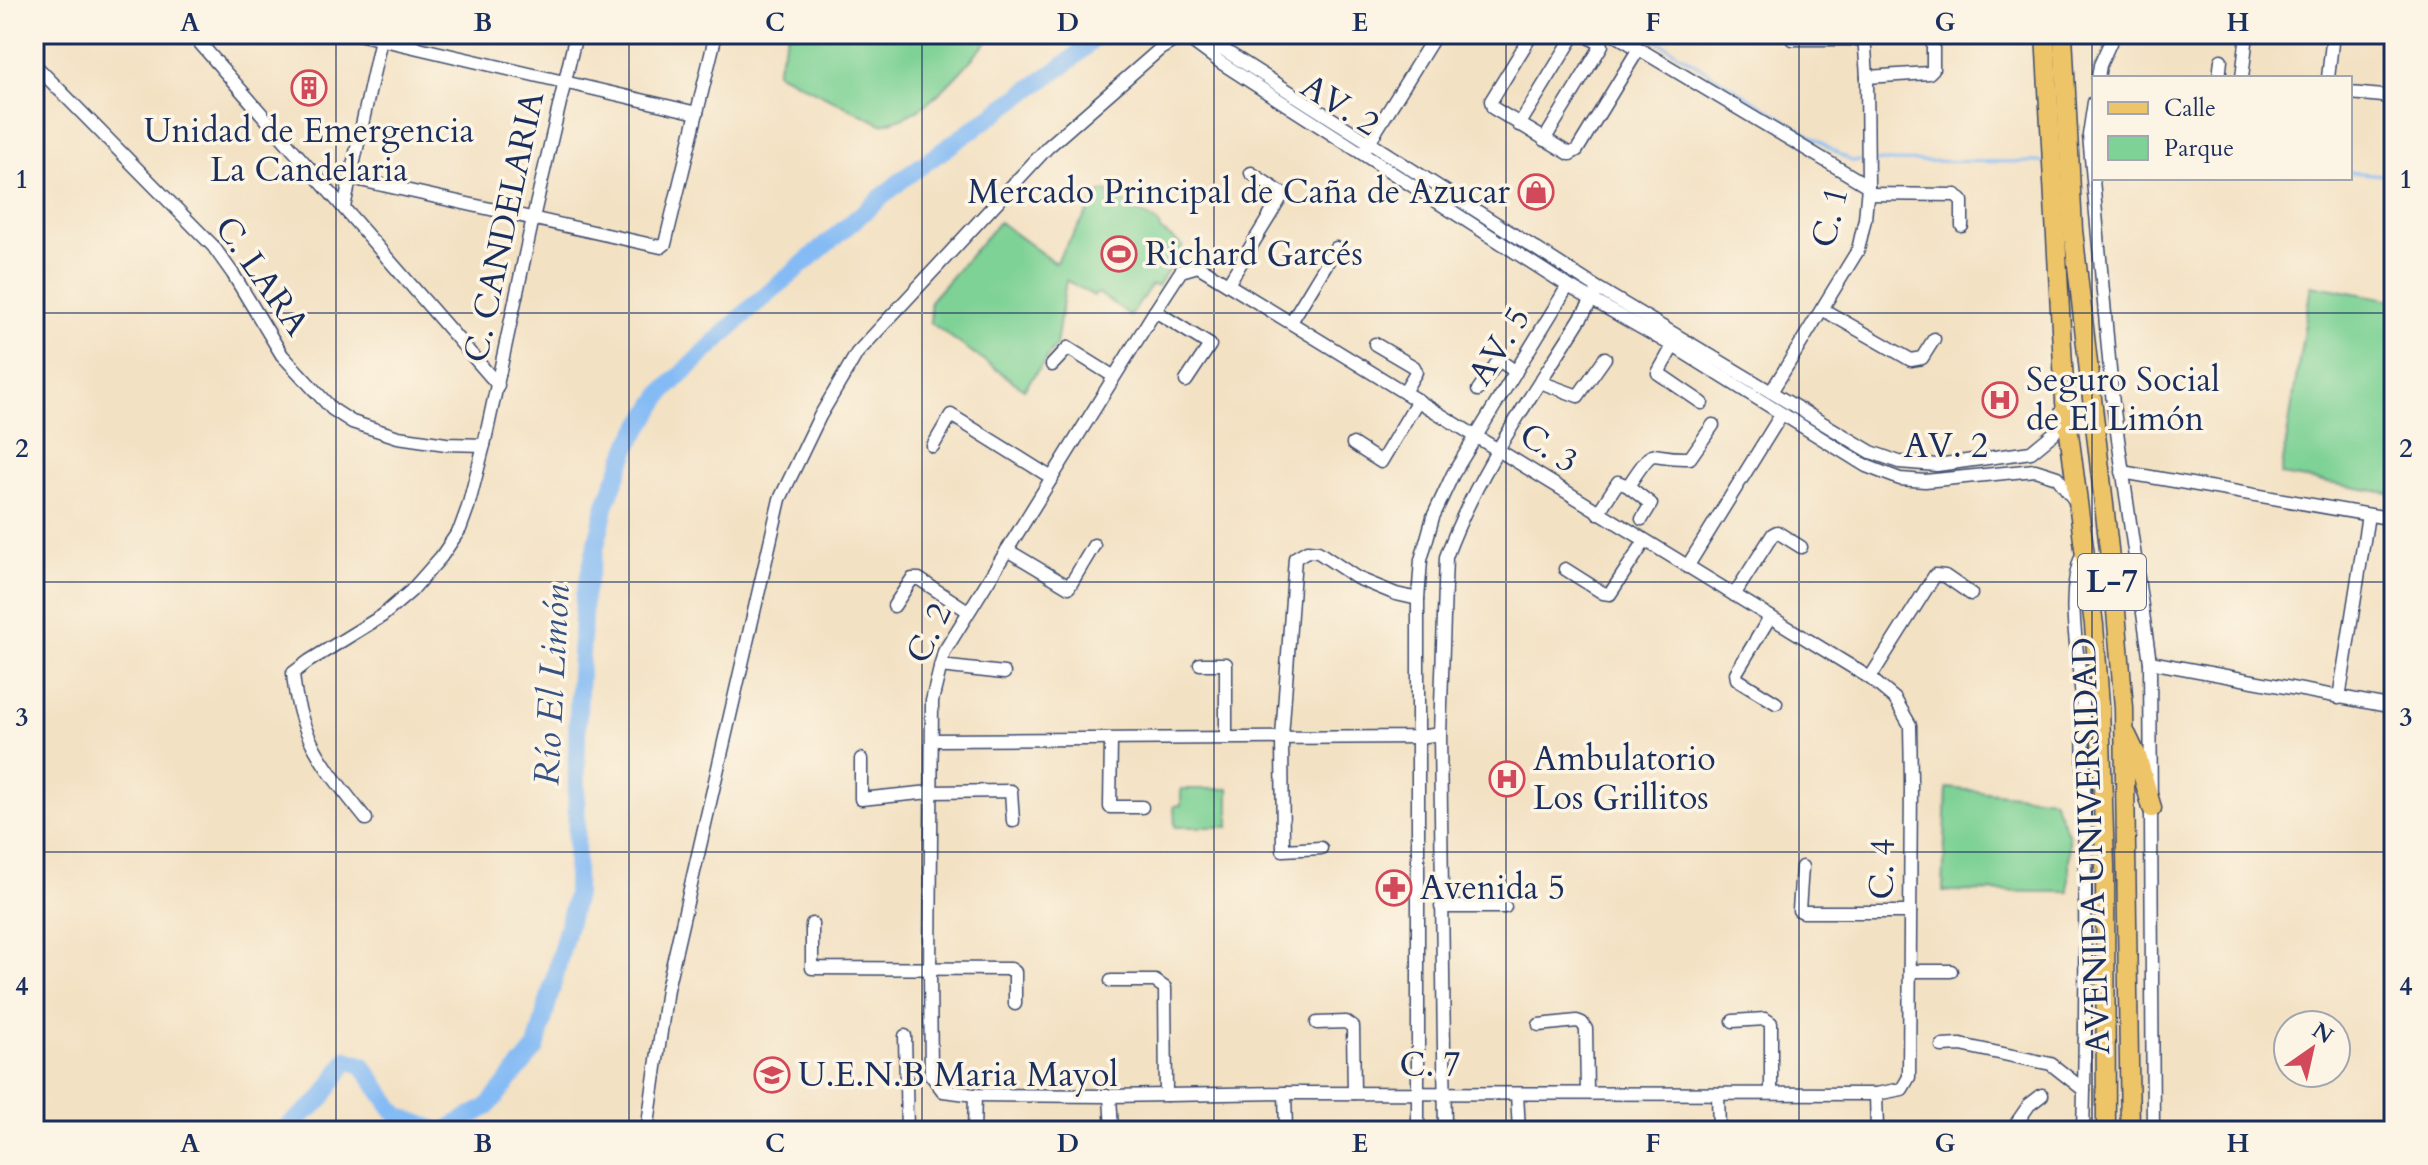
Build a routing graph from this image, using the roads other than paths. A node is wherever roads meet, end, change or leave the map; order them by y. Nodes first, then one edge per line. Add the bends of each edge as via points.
1 (192, 34) edge
2 (358, 34) edge
3 (576, 34) edge
4 (716, 34) edge
5 (1184, 34) edge
6 (1207, 34) edge
7 (1436, 34) edge
8 (1532, 34) edge
9 (1575, 34) edge
10 (1584, 34) edge
11 (1614, 34) edge
12 (1788, 34) edge
13 (2114, 34) edge
14 (2247, 34) edge
15 (2333, 34) edge
16 (2059, 35) edge
17 (1864, 36) edge
18 (382, 37) edge
19 (1933, 40) dead end
20 (1224, 50) junction
21 (1638, 50) junction
22 (2221, 60) dead end
23 (34, 64) edge
24 (2098, 76) edge
25 (2219, 76) edge
26 (2242, 76) edge
27 (2328, 76) edge
28 (1867, 77) junction
29 (564, 82) junction
30 (2352, 93) edge
31 (2394, 97) edge
32 (697, 113) junction
33 (2092, 115) edge
34 (1519, 125) junction
35 (1544, 140) junction
36 (1366, 147) junction
37 (2092, 169) edge
38 (1251, 173) dead end
39 (351, 178) junction
40 (2093, 180) edge
41 (1868, 190) junction
42 (344, 207) junction
43 (533, 218) junction
44 (1962, 226) dead end
45 (1336, 248) dead end
46 (1198, 266) joint
47 (1228, 284) junction
48 (1568, 286) junction
49 (1595, 295) junction
50 (1822, 309) junction
51 (1155, 311) junction
52 (1291, 322) junction
53 (1934, 339) dead end
54 (1375, 344) dead end
55 (1673, 346) junction
56 (1605, 358) dead end
57 (1052, 365) dead end
58 (2086, 367) junction
59 (1516, 372) junction
60 (1113, 376) junction
61 (1186, 381) dead end
62 (1540, 382) junction
63 (498, 385) junction
64 (1478, 390) dead end
65 (1404, 392) junction
66 (1771, 392) junction
67 (1418, 400) junction
68 (2065, 402) junction
69 (1702, 403) dead end
70 (2113, 404) junction
71 (1781, 415) junction
72 (1713, 425) dead end
73 (1477, 435) junction
74 (1353, 444) dead end
75 (484, 445) junction
76 (933, 446) dead end
77 (1498, 448) junction
78 (2122, 472) junction
79 (1052, 478) junction
80 (1628, 486) junction
81 (2076, 502) junction
82 (1598, 513) junction
83 (2368, 515) junction
84 (1642, 519) dead end
85 (2394, 519) edge
86 (1645, 541) junction
87 (1094, 545) dead end
88 (1801, 547) dead end
89 (2084, 549) junction
90 (1007, 550) junction
91 (1687, 567) junction
92 (1565, 569) dead end
93 (1971, 594) dead end
94 (1734, 595) junction
95 (1418, 599) junction
96 (894, 606) dead end
97 (968, 611) junction
98 (1770, 617) junction
99 (2150, 662) junction
100 (1200, 664) dead end
101 (940, 666) junction
102 (1004, 673) dead end
103 (1870, 678) junction
104 (2339, 698) junction
105 (1776, 703) dead end
106 (2394, 707) edge
107 (2124, 729) junction
108 (1440, 734) junction
109 (1282, 737) junction
110 (1419, 737) junction
111 (1226, 738) junction
112 (932, 740) junction
113 (1111, 740) junction
114 (861, 759) dead end
115 (930, 792) junction
116 (1142, 807) dead end
117 (2152, 808) junction
118 (366, 819) dead end
119 (1013, 821) dead end
120 (1321, 848) dead end
121 (1802, 867) dead end
122 (1441, 907) junction
123 (1505, 907) dead end
124 (1910, 912) junction
125 (812, 924) dead end
126 (930, 971) junction
127 (1910, 971) junction
128 (1951, 971) dead end
129 (1111, 981) dead end
130 (1015, 1004) dead end
131 (1733, 1021) dead end
132 (1317, 1023) dead end
133 (1539, 1025) dead end
134 (905, 1036) dead end
135 (1942, 1046) dead end
136 (1909, 1077) joint
137 (2084, 1090) junction
138 (943, 1091) joint
139 (1285, 1093) junction
140 (1354, 1093) junction
141 (1417, 1093) junction
142 (1444, 1093) junction
143 (1587, 1093) junction
144 (1771, 1093) junction
145 (1517, 1094) junction
146 (1718, 1094) junction
147 (1876, 1094) junction
148 (975, 1095) junction
149 (1166, 1095) junction
150 (2042, 1095) dead end
151 (1110, 1096) junction
152 (647, 1131) edge
153 (907, 1131) edge
154 (974, 1131) edge
155 (1112, 1131) edge
156 (1286, 1131) edge
157 (1418, 1131) edge
158 (1445, 1131) edge
159 (1519, 1131) edge
160 (1719, 1131) edge
161 (1877, 1131) edge
162 (2011, 1131) edge
163 (2083, 1131) edge
164 (2106, 1131) edge
165 (2130, 1131) edge
166 (2153, 1131) edge

1 - 42 street
2 - 18 street
3 - 29 street, C. CANDELARIA
4 - 32 street
5 - 20 street, AV. 2
5 - 36 street, AV. 2 via 1220,62
5 - 152 street via 1048,147 857,353 820,416 780,499 667,989
6 - 20 street
7 - 36 street
8 - 34 street via 1491,101 1493,108
9 - 34 street
10 - 35 street via 1602,45
11 - 21 street
12 - 17 street via 1792,39
13 - 24 street
14 - 26 street
15 - 27 street
16 - 58 main road, AVENIDA UNIVERSIDAD / L-7
16 - 68 main road, AVENIDA UNIVERSIDAD / L-7
17 - 28 street, C. 1
18 - 29 street
18 - 39 street
19 - 28 street via 1929,73
20 - 36 street, AV. 2
21 - 35 street via 1577,150 1565,153
21 - 41 street
22 - 25 street
23 - 75 street, C. LARA via 213,246 282,355 332,409 352,422 398,437
28 - 41 street, C. 1
29 - 32 street
29 - 43 street, C. CANDELARIA
30 - 31 street
32 - 43 street via 661,247
33 - 37 street, AVENIDA UNIVERSIDAD / L-7
34 - 35 street
36 - 48 street, AV. 2
36 - 49 street, AV. 2
38 - 47 street via 1283,194
39 - 42 street
39 - 43 street
40 - 70 street, AVENIDA UNIVERSIDAD / L-7
41 - 44 street via 1956,195 1962,201
41 - 50 street, C. 1 via 1858,250
42 - 63 street
43 - 63 street, C. CANDELARIA
45 - 52 street
46 - 47 street, C. 3
46 - 51 street, C. 2 via 1181,271
47 - 52 street, C. 3
48 - 49 street, AV. 2
48 - 59 street, AV. 5
49 - 55 street, AV. 2
49 - 62 street
49 - 66 street, AV. 2
50 - 53 street via 1911,360 1922,358
50 - 66 street, C. 1
51 - 60 street, C. 2
51 - 61 street via 1210,345
52 - 65 street, C. 3
54 - 65 street via 1414,367
55 - 69 street via 1658,373
55 - 71 street, AV. 2
56 - 62 street via 1578,396
57 - 60 street via 1068,348
58 - 70 street
58 - 107 main road, AVENIDA UNIVERSIDAD / L-7 via 2116,611
59 - 64 street via 1499,360
59 - 73 street, AV. 5
60 - 79 street, C. 2
62 - 77 street
63 - 75 street, C. CANDELARIA
65 - 67 street, C. 3
66 - 68 street, AV. 2 via 1871,452 1899,462 1937,465 2031,452 2054,433
67 - 73 street, C. 3
67 - 74 street via 1381,462
68 - 81 main road, AVENIDA UNIVERSIDAD / L-7
70 - 78 street, AVENIDA UNIVERSIDAD / L-7
71 - 81 street, AV. 2 via 1866,466 1900,479 1952,480 2035,470 2057,477
71 - 91 street
72 - 80 street via 1690,458 1654,453
73 - 77 street, C. 3
73 - 95 street via 1433,517 1421,560
75 - 118 street, C. CANDELARIA via 460,529 441,557 382,616 293,673 304,731 320,761
76 - 79 street via 951,415
77 - 82 street, C. 3
77 - 108 street via 1446,557
78 - 83 street
78 - 99 street, AVENIDA UNIVERSIDAD / L-7
79 - 90 street, C. 2
80 - 82 street via 1618,482
80 - 84 street via 1651,504
81 - 89 main road, AVENIDA UNIVERSIDAD / L-7
82 - 86 street, C. 3
83 - 85 street
83 - 104 street
86 - 91 street, C. 3
86 - 92 street via 1610,594
87 - 90 street via 1069,587
88 - 94 street via 1773,534
89 - 137 street, AVENIDA UNIVERSIDAD / L-7 via 2075,570 2073,604 2083,723
89 - 164 main road, AVENIDA UNIVERSIDAD / L-7 via 2100,720
90 - 97 street, C. 2
91 - 94 street, C. 3
93 - 103 street via 1935,575
94 - 98 street, C. 3
95 - 109 street via 1357,578 1318,552 1295,558
95 - 110 street
96 - 97 street via 912,579 919,579
97 - 101 street, C. 2
98 - 103 street, C. 3
98 - 105 street via 1736,673 1737,679
99 - 104 street
99 - 117 street, AVENIDA UNIVERSIDAD / L-7
100 - 111 street via 1226,664
101 - 102 street
101 - 112 street, C. 2 via 932,701
103 - 124 street, C. 4 via 1895,699 1910,725
104 - 106 street
107 - 117 main road
107 - 165 main road, AVENIDA UNIVERSIDAD / L-7
108 - 110 street
108 - 122 street
109 - 110 street
109 - 111 street
109 - 120 street via 1283,850
110 - 141 street
111 - 113 street
112 - 113 street
112 - 115 street, C. 2
113 - 116 street via 1110,807
114 - 115 street via 861,799
115 - 119 street via 1011,791
115 - 126 street, C. 2
117 - 166 street, AVENIDA UNIVERSIDAD / L-7
121 - 124 street via 1803,912
122 - 123 street
122 - 142 street
124 - 127 street, C. 4
125 - 126 street via 812,968
126 - 130 street via 1011,969
126 - 138 street, C. 2 via 931,1075
127 - 128 street
127 - 136 street, C. 4
129 - 149 street via 1155,981 1165,988
131 - 144 street via 1771,1023
132 - 140 street via 1346,1022 1353,1027
133 - 143 street via 1582,1023
134 - 153 street
135 - 137 street via 1961,1045 2051,1064
136 - 147 street, C. 7 via 1902,1089
137 - 163 street, AVENIDA UNIVERSIDAD / L-7
138 - 148 street, C. 7
139 - 140 street, C. 7
139 - 149 street, C. 7
139 - 156 street
140 - 141 street, C. 7
141 - 142 street, C. 7
141 - 157 street
142 - 145 street, C. 7
142 - 158 street
143 - 145 street, C. 7
143 - 146 street, C. 7
144 - 146 street, C. 7
144 - 147 street, C. 7
145 - 159 street
146 - 160 street
147 - 161 street
148 - 151 street, C. 7
148 - 154 street
149 - 151 street, C. 7
150 - 162 street
151 - 155 street

